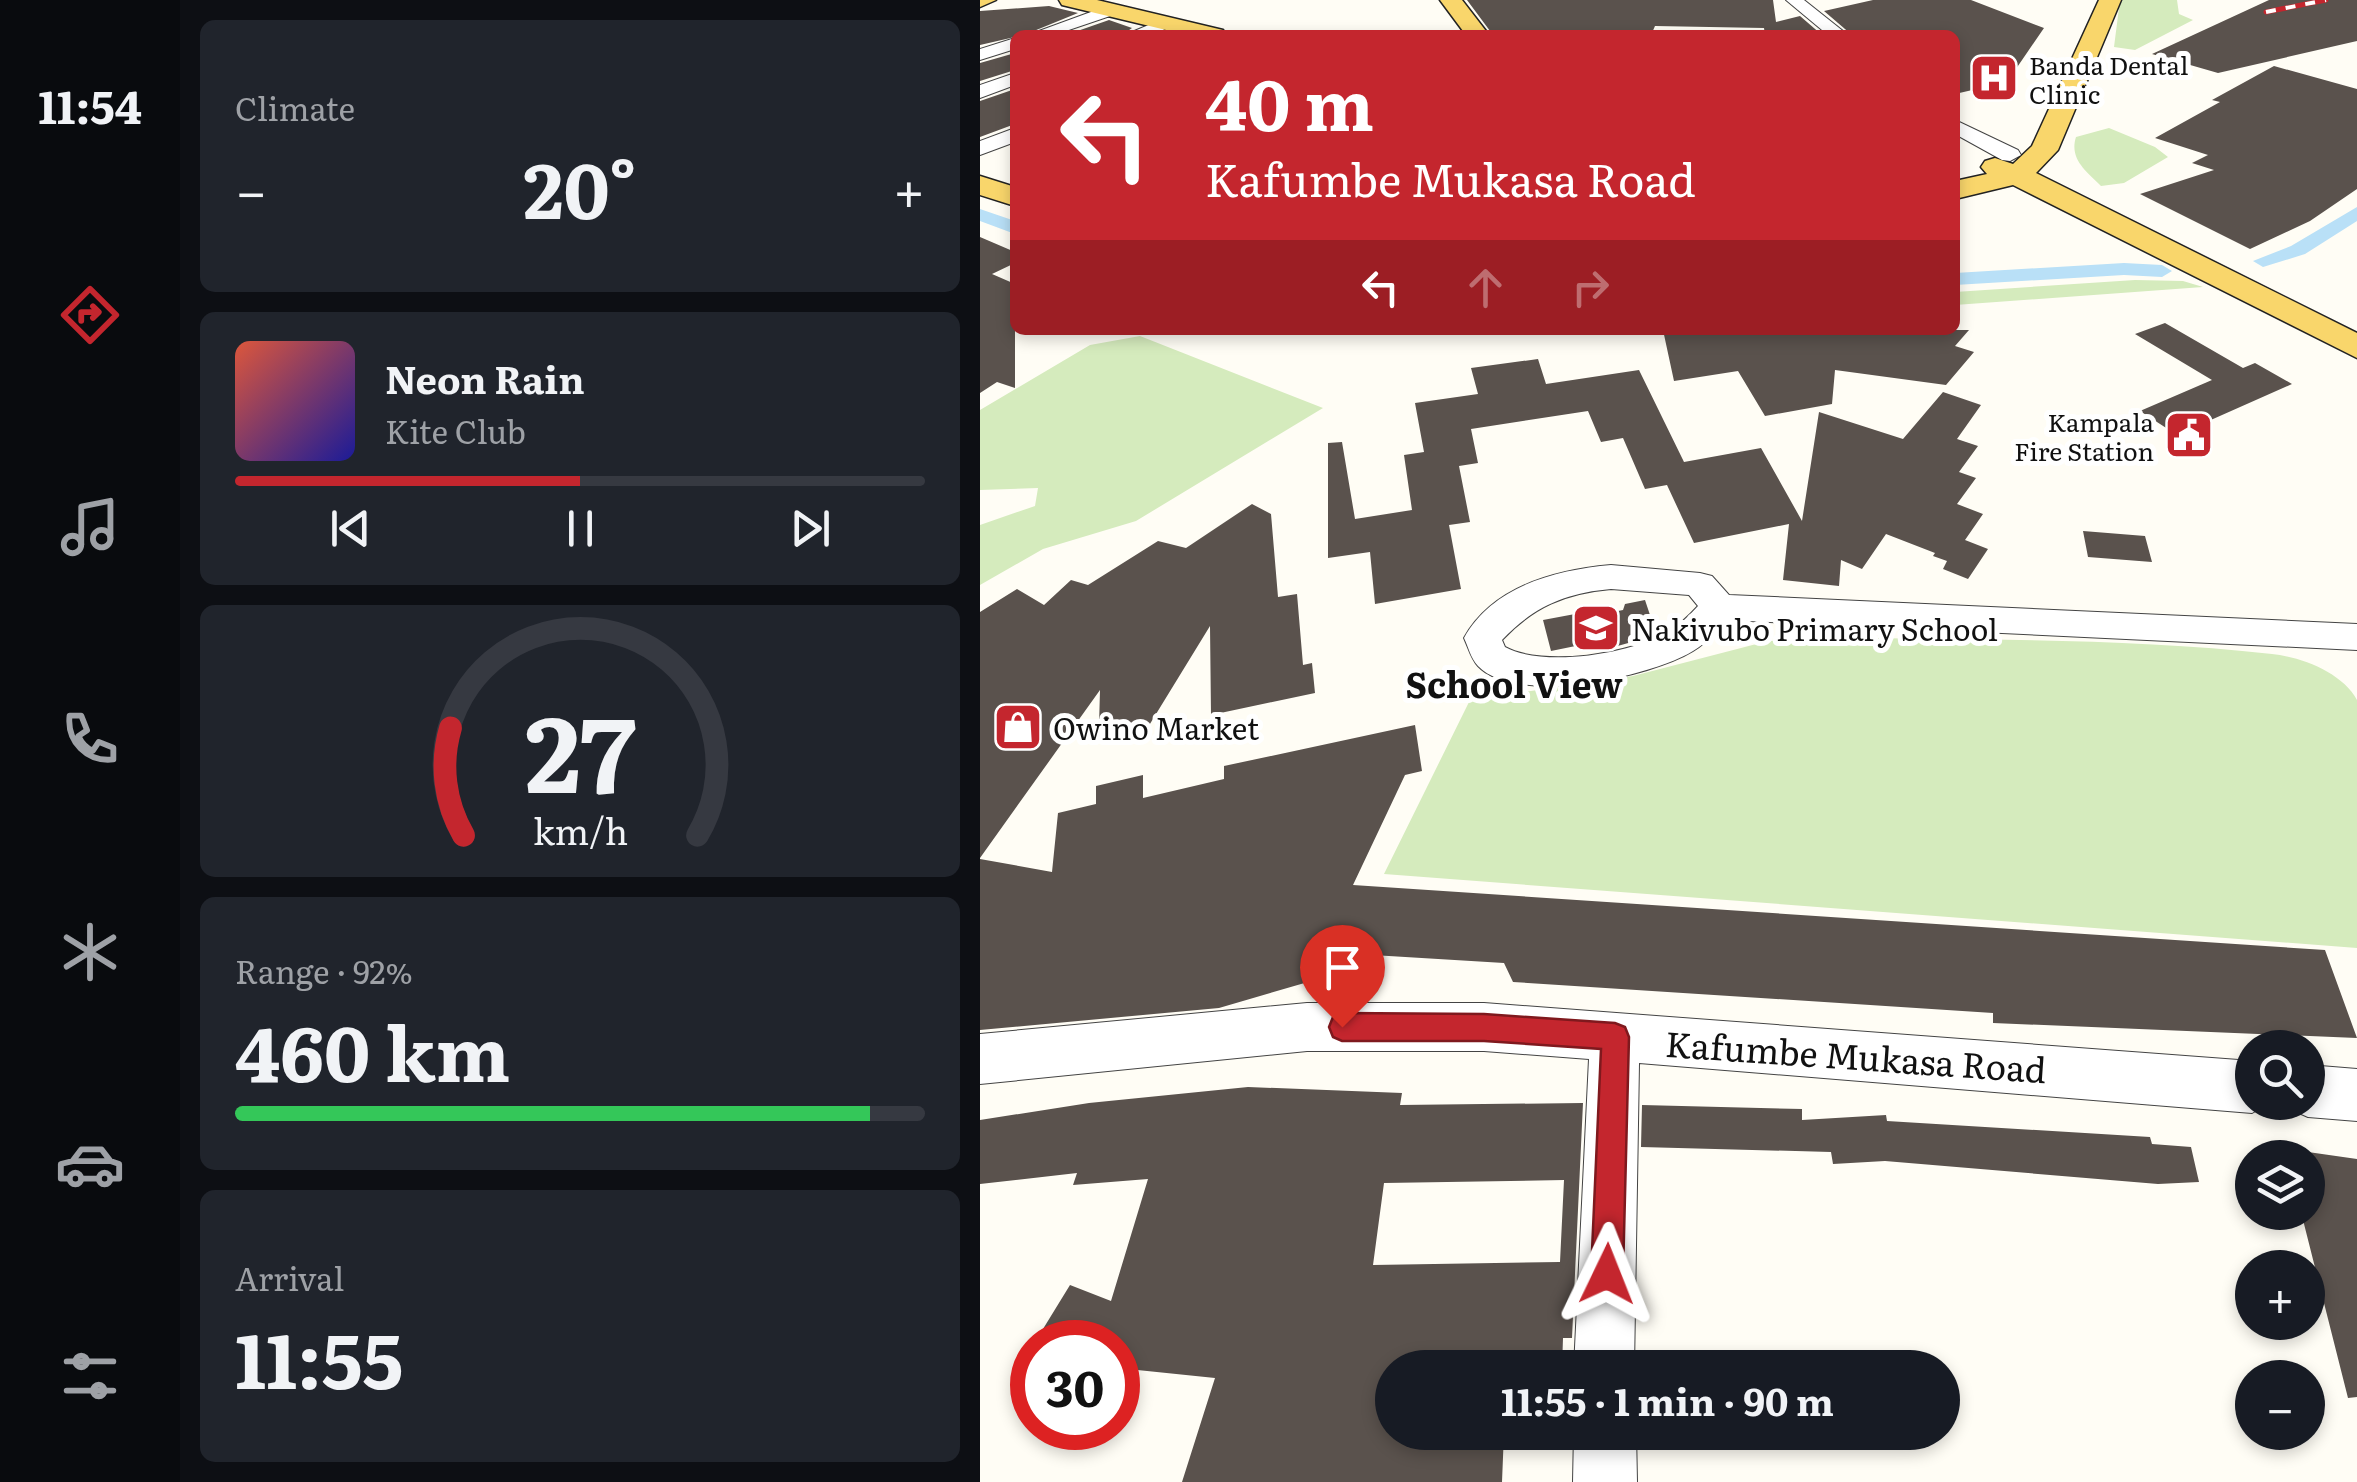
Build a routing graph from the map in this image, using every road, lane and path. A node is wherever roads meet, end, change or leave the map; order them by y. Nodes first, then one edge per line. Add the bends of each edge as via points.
1 (1070, 0) edge
2 (1451, 0) edge
3 (2110, 0) edge
4 (1836, 3) dead end
5 (1800, 5) edge
6 (1110, 10) junction
7 (1166, 23) junction
8 (1052, 30) edge
9 (1147, 30) edge
10 (1195, 30) edge
11 (1474, 30) edge
12 (1832, 30) edge
13 (2066, 36) dead end
14 (1010, 45) edge
15 (2092, 47) junction
16 (980, 55) edge
17 (1010, 81) edge
18 (980, 92) edge
19 (1960, 129) edge
20 (1010, 136) edge
21 (980, 149) edge
22 (2018, 158) junction
23 (1960, 176) edge
24 (980, 186) edge
25 (1960, 187) edge
26 (1010, 195) edge
27 (1960, 200) edge
28 (2131, 230) junction
29 (2311, 311) junction
30 (2357, 321) edge
31 (2357, 347) edge
32 (2357, 356) edge
33 (1719, 607) junction
34 (2357, 637) edge
35 (1615, 1037) junction
36 (980, 1059) edge
37 (2235, 1086) edge
38 (2325, 1092) edge
39 (2357, 1095) edge
40 (1605, 1350) edge
41 (1604, 1450) edge
42 (1605, 1482) edge

1 - 6 main road
2 - 11 main road
3 - 15 main road
4 - 5 street
5 - 12 street
6 - 7 main road
6 - 8 street
7 - 9 street
7 - 10 main road
13 - 15 main road
14 - 16 street
15 - 22 main road via 2060,110
17 - 18 street
19 - 22 street
20 - 21 street
22 - 23 main road
22 - 25 main road
22 - 28 main road
22 - 29 main road
24 - 26 main road
27 - 28 main road via 2058,211
28 - 29 main road
29 - 30 main road
29 - 31 main road
29 - 32 main road
33 - 33 street via 1700,584 1622,574 1588,577 1531,598 1496,620 1482,638 1490,657 1522,672 1574,671 1672,646
33 - 34 street
35 - 36 street, Kafumbe Mukasa Road via 1484,1027 1307,1027
35 - 37 street, Kafumbe Mukasa Road
35 - 40 street
38 - 39 street
41 - 42 street

